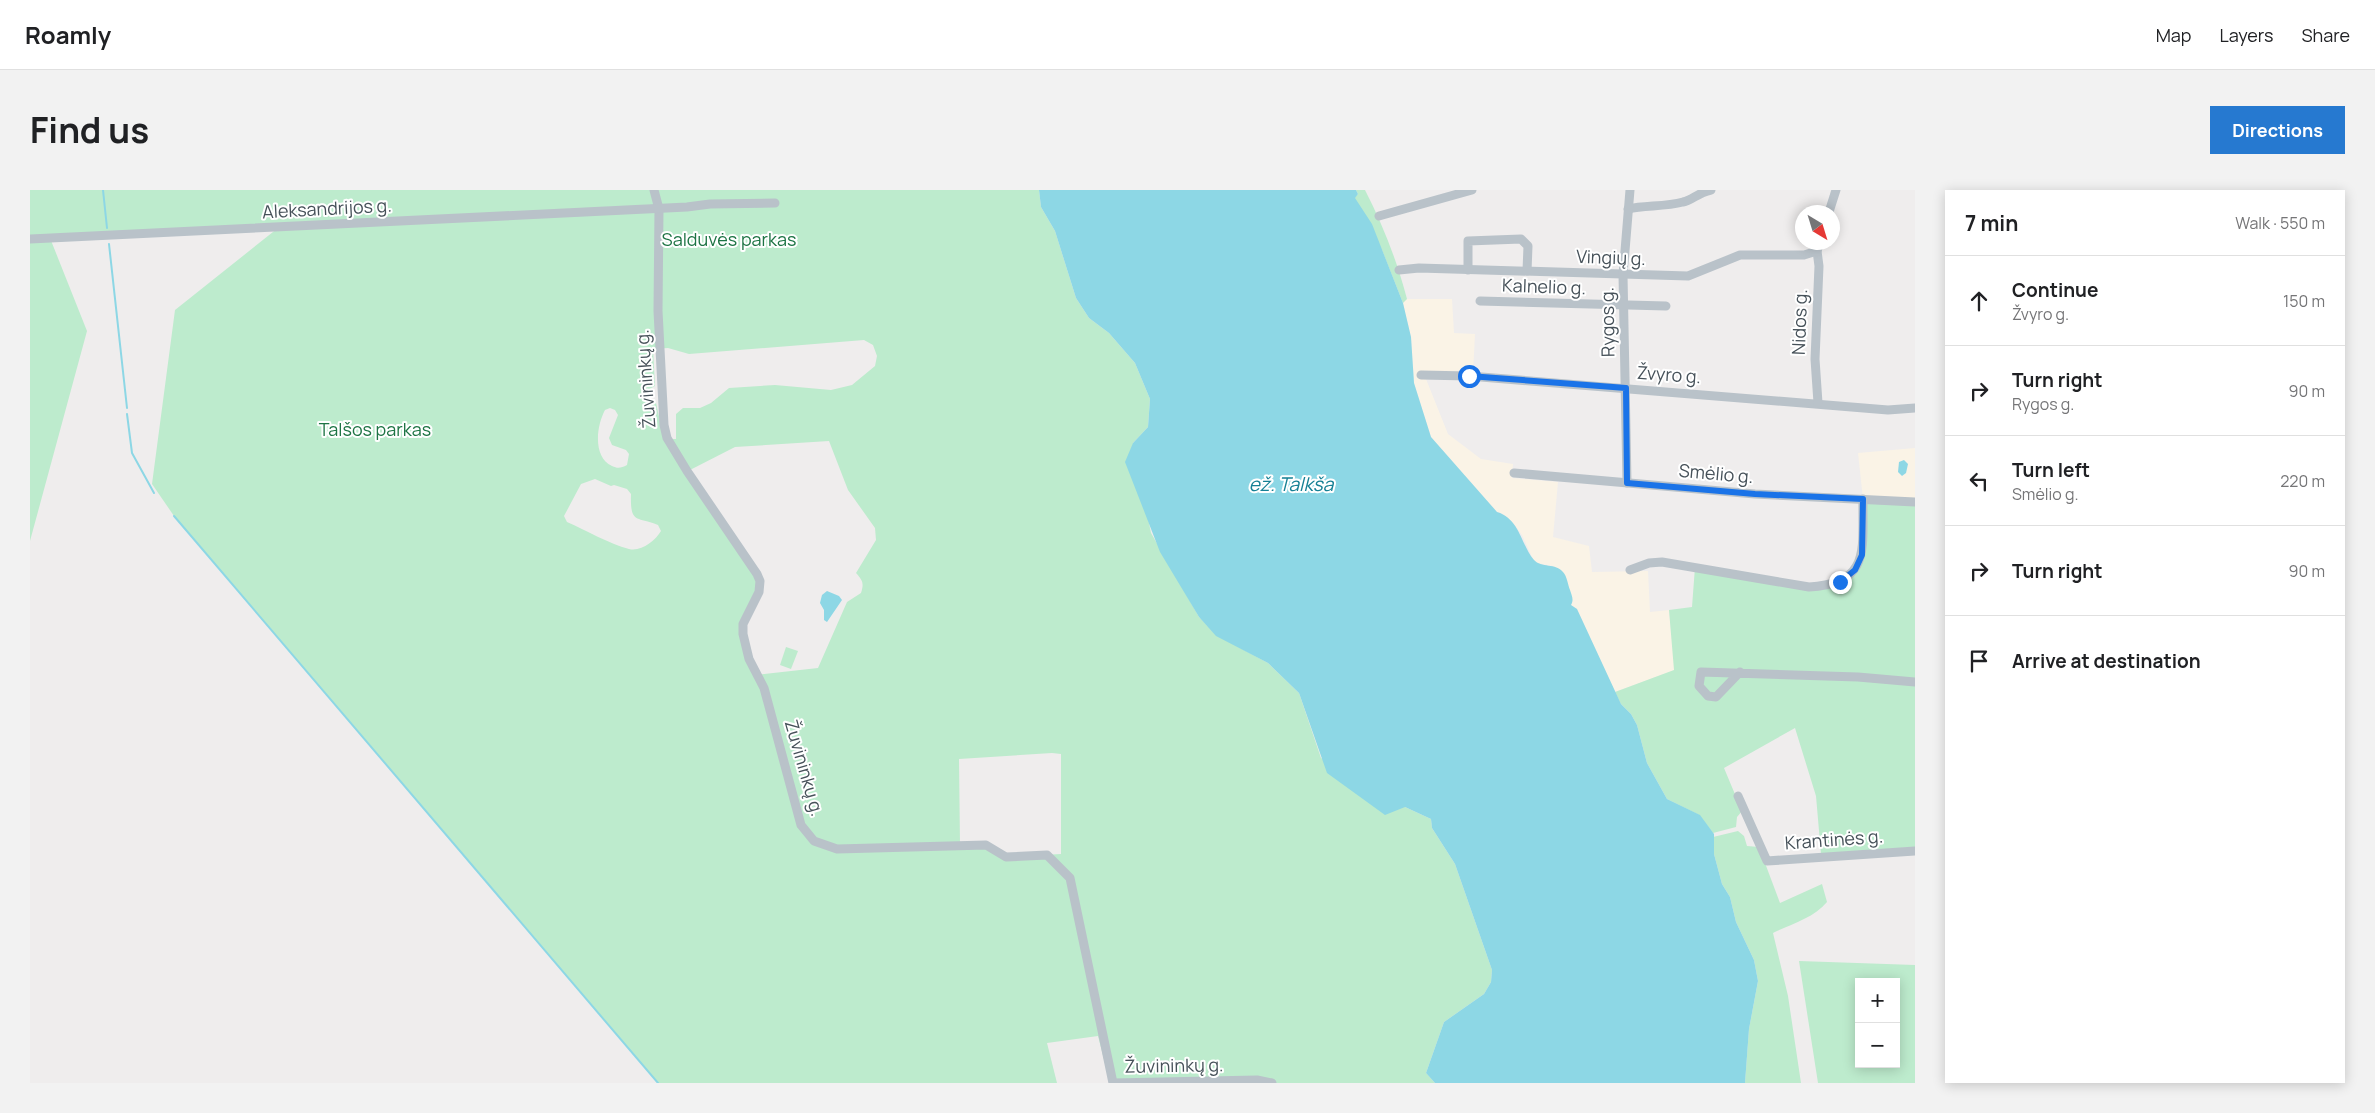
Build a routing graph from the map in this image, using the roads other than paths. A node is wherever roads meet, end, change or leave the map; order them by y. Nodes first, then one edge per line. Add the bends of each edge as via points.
1 (654, 190) edge
2 (1472, 190) edge
3 (1630, 190) edge
4 (1711, 190) edge
5 (1836, 190) edge
6 (775, 203) dead end
7 (1831, 205) edge
8 (659, 209) junction
9 (1628, 209) junction
10 (1378, 216) dead end
11 (30, 239) edge
12 (1813, 250) edge
13 (1819, 250) edge
14 (1399, 270) dead end
15 (1468, 270) junction
16 (1527, 271) junction
17 (1623, 275) junction
18 (1480, 301) dead end
19 (1624, 305) junction
20 (1666, 306) dead end
21 (1421, 375) dead end
22 (1626, 388) junction
23 (1818, 403) junction
24 (1915, 408) edge
25 (1514, 473) dead end
26 (1627, 483) junction
27 (1863, 499) junction
28 (1915, 502) edge
29 (1630, 570) dead end
30 (1740, 672) junction
31 (1915, 682) edge
32 (1738, 796) dead end
33 (1915, 851) edge
34 (1272, 1083) edge

1 - 8 street, Žuvininkų g.
2 - 10 street
3 - 9 street, Rygos g.
4 - 9 street via 1699,192 1686,202
5 - 7 street
6 - 8 street, Aleksandrijos g.
8 - 11 street, Aleksandrijos g.
8 - 34 street, Žuvininkų g. via 658,319 667,438 760,581 756,600 743,624 743,634 749,659 764,688 801,825 814,841 837,849 986,845 1006,857 1047,855 1070,878 1113,1083 1257,1080
9 - 17 street, Rygos g.
12 - 17 street, Vingių g. via 1804,255 1740,255 1688,276
13 - 23 street, Nidos g. via 1815,359
14 - 15 street, Vingių g.
15 - 16 street, Vingių g.
15 - 16 street via 1468,241 1521,239 1528,246
16 - 17 street, Vingių g.
17 - 19 street, Rygos g.
18 - 19 street, Kalnelio g.
19 - 20 street, Kalnelio g.
19 - 22 street, Rygos g.
21 - 22 street, Žvyro g.
22 - 23 street, Žvyro g.
22 - 26 street, Rygos g.
23 - 24 street, Žvyro g. via 1888,410
25 - 26 street, Smėlio g.
26 - 27 street, Smėlio g.
27 - 28 street, Smėlio g.
27 - 29 street via 1862,555 1855,570 1830,586 1809,587 1662,562
30 - 30 street via 1701,672 1699,686 1708,696 1716,697
30 - 31 street via 1858,676
32 - 33 street, Krantinės g. via 1767,862

